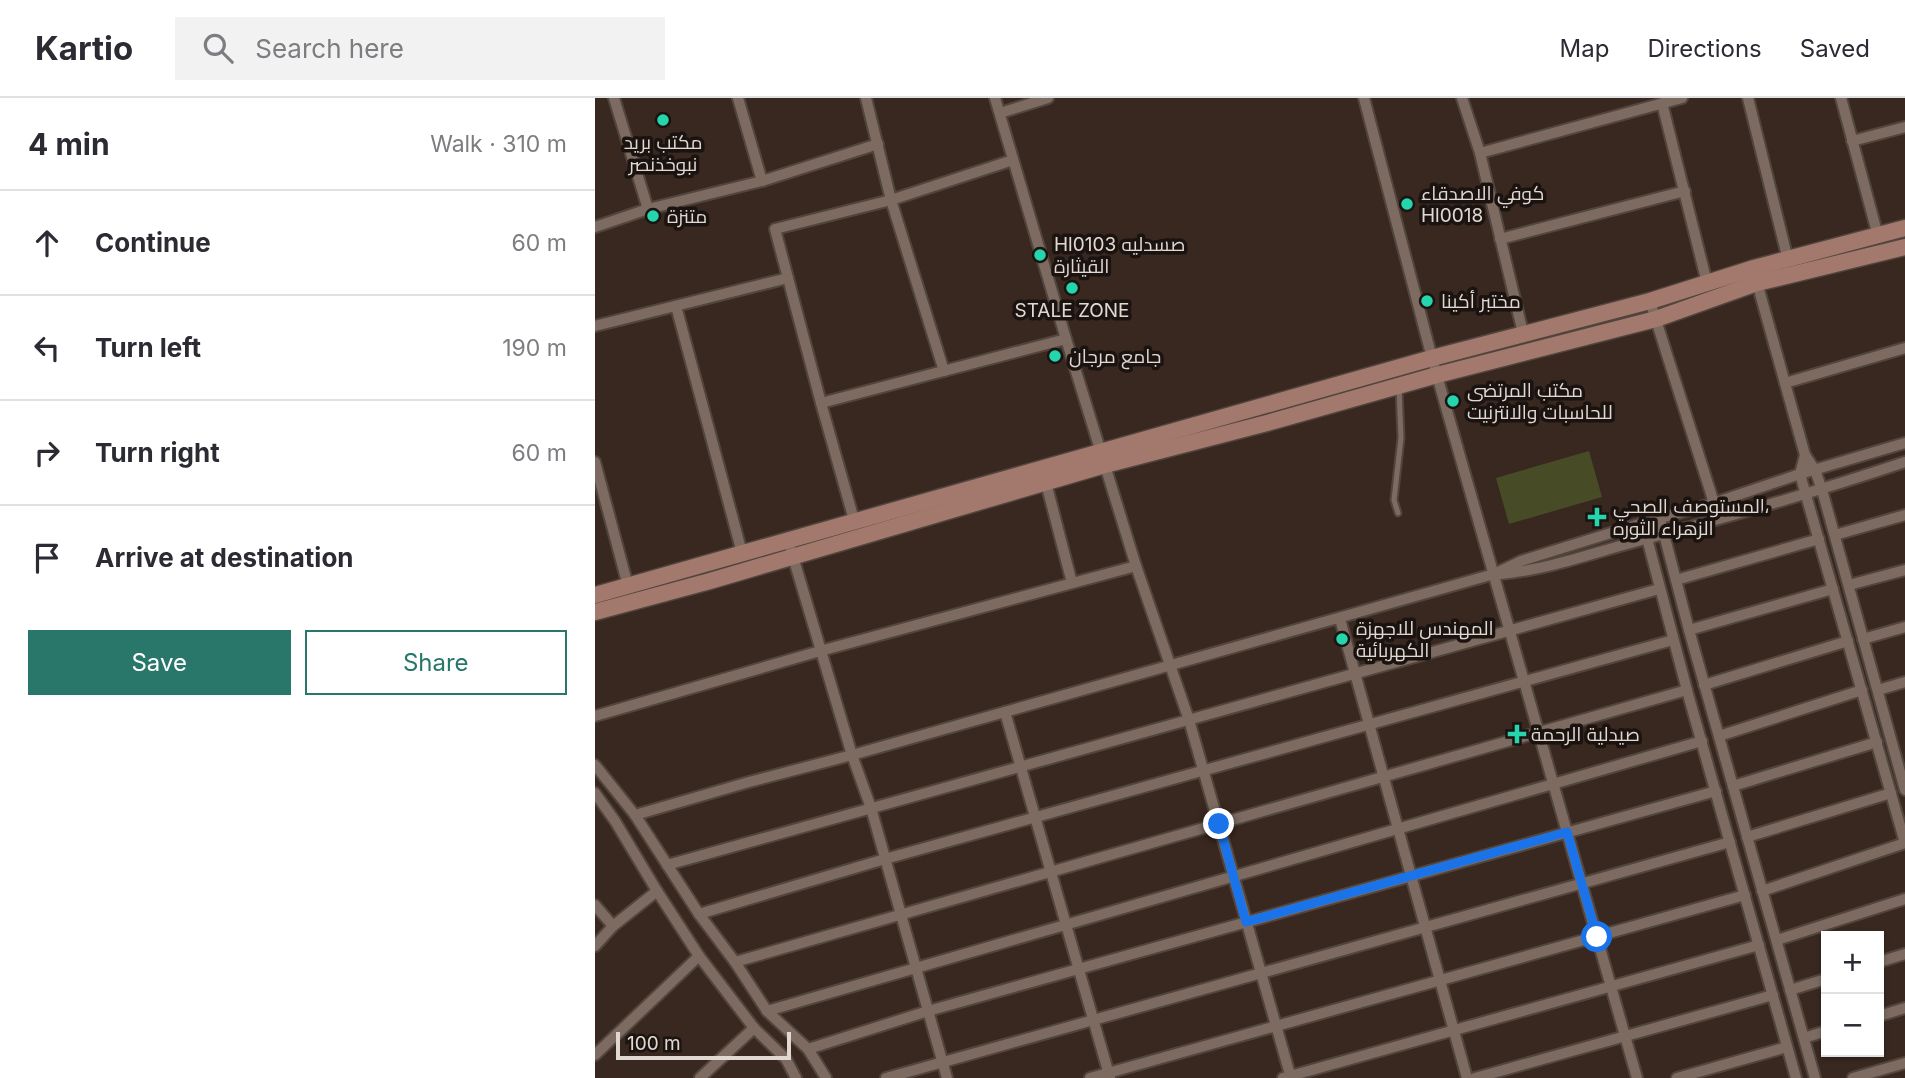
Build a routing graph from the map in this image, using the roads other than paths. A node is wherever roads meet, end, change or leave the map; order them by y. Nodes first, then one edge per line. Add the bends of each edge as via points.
1 (614, 98) edge
2 (738, 98) edge
3 (866, 98) edge
4 (995, 98) edge
5 (1048, 98) edge
6 (1363, 98) edge
7 (1462, 98) edge
8 (1682, 98) edge
9 (1748, 98) edge
10 (1841, 98) edge
11 (1023, 102) edge
12 (1643, 103) edge
13 (1662, 103) junction
14 (1000, 113) junction
15 (1905, 127) edge
16 (1852, 141) junction
17 (878, 144) junction
18 (1480, 153) junction
19 (1013, 160) junction
20 (762, 181) junction
21 (1685, 191) junction
22 (891, 200) junction
23 (649, 209) junction
24 (595, 227) edge
25 (1905, 228) edge
26 (1878, 236) junction
27 (1500, 239) junction
28 (1905, 247) edge
29 (1789, 260) junction
30 (1756, 276) junction
31 (788, 278) junction
32 (1707, 282) junction
33 (1650, 301) junction
34 (676, 306) junction
35 (1656, 318) junction
36 (595, 326) edge
37 (1523, 333) junction
38 (1066, 339) junction
39 (1905, 348) edge
40 (1433, 358) junction
41 (944, 371) junction
42 (1437, 374) junction
43 (1785, 383) junction
44 (1399, 386) junction
45 (821, 403) junction
46 (1905, 443) edge
47 (1805, 455) junction
48 (1103, 459) junction
49 (1905, 462) edge
50 (595, 464) edge
51 (1815, 470) junction
52 (1800, 474) junction
53 (1046, 483) junction
54 (1822, 490) junction
55 (1807, 495) junction
56 (1714, 503) junction
57 (1398, 513) dead end
58 (1905, 515) edge
59 (1660, 519) junction
60 (854, 520) junction
61 (1643, 523) junction
62 (1664, 535) junction
63 (1835, 535) junction
64 (1647, 539) junction
65 (1819, 539) junction
66 (788, 540) junction
67 (742, 553) junction
68 (793, 556) junction
69 (1136, 566) junction
70 (1905, 570) edge
71 (1494, 575) junction
72 (1676, 580) junction
73 (1072, 583) junction
74 (1849, 585) junction
75 (628, 586) junction
76 (1659, 589) junction
77 (1833, 589) junction
78 (595, 595) edge
79 (595, 612) edge
80 (1340, 619) junction
81 (1905, 626) edge
82 (1511, 630) junction
83 (1689, 630) junction
84 (1863, 639) junction
85 (1673, 640) junction
86 (1848, 641) junction
87 (820, 652) junction
88 (1170, 666) junction
89 (1354, 674) junction
90 (1525, 681) junction
91 (1905, 682) edge
92 (1704, 685) junction
93 (1687, 690) junction
94 (1862, 690) junction
95 (1878, 690) junction
96 (1005, 712) junction
97 (595, 716) edge
98 (1189, 720) junction
99 (1368, 725) junction
100 (1539, 732) junction
101 (1719, 736) junction
102 (1905, 738) edge
103 (1702, 741) junction
104 (1877, 742) junction
105 (1892, 742) junction
106 (852, 755) junction
107 (595, 765) edge
108 (1021, 767) junction
109 (1204, 771) junction
110 (1383, 777) junction
111 (1555, 784) junction
112 (1733, 786) junction
113 (1905, 790) edge
114 (1716, 791) junction
115 (595, 793) edge
116 (1891, 793) junction
117 (871, 808) junction
118 (635, 815) junction
119 (1035, 818) junction
120 (1219, 824) junction
121 (1398, 829) junction
122 (1567, 832) junction
123 (1747, 837) junction
124 (1730, 842) junction
125 (1905, 843) edge
126 (885, 859) junction
127 (667, 864) junction
128 (1051, 872) junction
129 (1234, 876) junction
130 (1411, 876) junction
131 (1582, 883) junction
132 (657, 891) junction
133 (1762, 891) junction
134 (1745, 895) junction
135 (1905, 899) edge
136 (595, 905) edge
137 (699, 914) junction
138 (901, 915) junction
139 (1246, 922) junction
140 (1066, 925) junction
141 (613, 926) junction
142 (1425, 927) junction
143 (1597, 937) junction
144 (1777, 940) junction
145 (1759, 945) junction
146 (595, 946) edge
147 (1905, 954) edge
148 (699, 956) junction
149 (1884, 960) edge
150 (735, 962) junction
151 (916, 968) junction
152 (1078, 969) junction
153 (1260, 973) junction
154 (1440, 981) junction
155 (1821, 981) edge
156 (1611, 986) junction
157 (1790, 990) junction
158 (1773, 995) junction
159 (1905, 1008) edge
160 (928, 1010) junction
161 (767, 1011) junction
162 (1884, 1014) edge
163 (1093, 1019) junction
164 (1275, 1026) junction
165 (754, 1028) junction
166 (1455, 1030) junction
167 (1821, 1033) edge
168 (1625, 1036) junction
169 (1804, 1038) junction
170 (1787, 1047) junction
171 (808, 1049) junction
172 (595, 1055) edge
173 (942, 1061) junction
174 (1905, 1063) edge
175 (1109, 1075) edge
176 (1288, 1077) edge
177 (700, 1078) edge
178 (796, 1078) edge
179 (826, 1078) edge
180 (886, 1078) edge
181 (947, 1078) edge
182 (1090, 1078) edge
183 (1467, 1078) edge
184 (1475, 1078) edge
185 (1636, 1078) edge
186 (1678, 1078) edge
187 (1796, 1078) edge
188 (1815, 1078) edge
189 (1853, 1078) edge

1 - 23 street
2 - 20 street
3 - 17 street
4 - 14 street
5 - 11 street
6 - 40 street
7 - 18 street
8 - 13 street
9 - 29 street
10 - 16 street
11 - 14 street
12 - 13 street
12 - 18 street
13 - 21 street
14 - 19 street
15 - 16 street
16 - 26 street
17 - 20 street
17 - 22 street
18 - 27 street
19 - 22 street
19 - 38 street
20 - 23 street
21 - 27 street
21 - 32 street
22 - 31 street via 775,229
22 - 41 street
23 - 24 street
25 - 26 street
26 - 29 street
27 - 37 street
28 - 30 street
29 - 30 street
30 - 32 street
30 - 35 street
30 - 43 street
31 - 34 street
31 - 45 street
32 - 33 street
33 - 35 street
33 - 37 street
34 - 36 street
34 - 67 street
35 - 42 street
35 - 56 street
37 - 40 street
38 - 41 street
38 - 48 street
39 - 43 street
40 - 42 street
40 - 48 street
41 - 45 street
42 - 44 street
42 - 71 street
43 - 47 street
44 - 48 street via 1267,423
44 - 57 lane via 1401,438 1394,500
45 - 60 street
46 - 51 street
47 - 51 street
47 - 52 street
48 - 53 street
48 - 60 street
48 - 69 street
49 - 54 street
50 - 75 street
51 - 52 street
51 - 54 street
52 - 55 street
52 - 56 street
53 - 68 street
53 - 73 street
54 - 55 street
54 - 63 street
55 - 62 street
55 - 65 street
56 - 59 street
58 - 63 street
59 - 61 street
59 - 62 street
60 - 66 street
61 - 64 street
61 - 71 street via 1521,561
62 - 64 street
62 - 72 street
63 - 74 street
64 - 71 street via 1524,572
64 - 76 street
65 - 72 street
65 - 77 street
66 - 67 street
66 - 68 street
67 - 75 street
68 - 79 street
68 - 87 street
69 - 73 street
69 - 88 street
70 - 74 street
71 - 80 street
71 - 82 street
72 - 83 street
73 - 87 street
74 - 84 street
75 - 78 street
76 - 82 street
76 - 85 street
77 - 83 street
77 - 86 street
80 - 88 street
80 - 89 street
81 - 84 street
82 - 89 street
82 - 90 street
83 - 92 street
84 - 95 street
85 - 90 street
85 - 93 street
86 - 92 street
86 - 94 street
87 - 97 street
87 - 106 street
88 - 96 street
88 - 98 street
89 - 98 street
89 - 99 street
90 - 99 street
90 - 100 street
91 - 95 street
92 - 101 street
93 - 100 street
93 - 103 street
94 - 101 street
94 - 104 street
95 - 105 street
96 - 106 street
96 - 108 street
98 - 108 street
98 - 109 street
99 - 109 street
99 - 110 street
100 - 110 street
100 - 111 street
101 - 112 street
102 - 105 street
103 - 111 street
103 - 114 street
104 - 112 street
104 - 116 street
105 - 113 street
106 - 117 street
106 - 118 street
107 - 118 street
108 - 117 street
108 - 119 street
109 - 119 street
109 - 120 street
110 - 120 street
110 - 121 street
111 - 121 street
111 - 122 street
112 - 123 street
114 - 122 street
114 - 124 street
115 - 132 street
116 - 123 street
116 - 125 street
117 - 126 street
117 - 127 street
118 - 127 street
119 - 126 street
119 - 128 street
120 - 128 street
120 - 129 street
121 - 129 street
121 - 130 street
122 - 130 street
122 - 131 street
123 - 133 street
124 - 131 street
124 - 134 street
125 - 133 street
126 - 137 street
126 - 138 street
127 - 137 street
128 - 138 street
128 - 140 street
129 - 139 street
129 - 140 street
130 - 139 street
130 - 142 street
131 - 142 street
131 - 143 street
132 - 141 street
132 - 148 street
133 - 144 street
134 - 143 street
134 - 145 street
135 - 144 street
136 - 141 street
137 - 150 street
138 - 150 street
138 - 151 street
139 - 152 street
139 - 153 street
140 - 151 street
140 - 152 street
141 - 146 street
142 - 153 street
142 - 154 street
143 - 154 street
143 - 156 street
144 - 157 street
145 - 156 street
145 - 158 street
147 - 149 street
148 - 165 street
148 - 172 street
150 - 161 street
151 - 160 street
151 - 161 street
152 - 160 street
152 - 163 street
153 - 163 street
153 - 164 street
154 - 164 street
154 - 166 street
155 - 157 street
156 - 166 street
156 - 168 street
157 - 169 street
158 - 168 street
158 - 170 street
159 - 162 street
160 - 171 street
160 - 173 street
161 - 171 street
163 - 173 street
163 - 175 street
164 - 175 street
164 - 176 street
165 - 177 street
165 - 178 street via 786,1059
166 - 176 street
166 - 183 street
167 - 169 street
168 - 184 street
168 - 185 street
169 - 188 street
170 - 186 street
170 - 187 street
171 - 179 street
173 - 180 street
173 - 181 street
174 - 189 street
175 - 182 street

